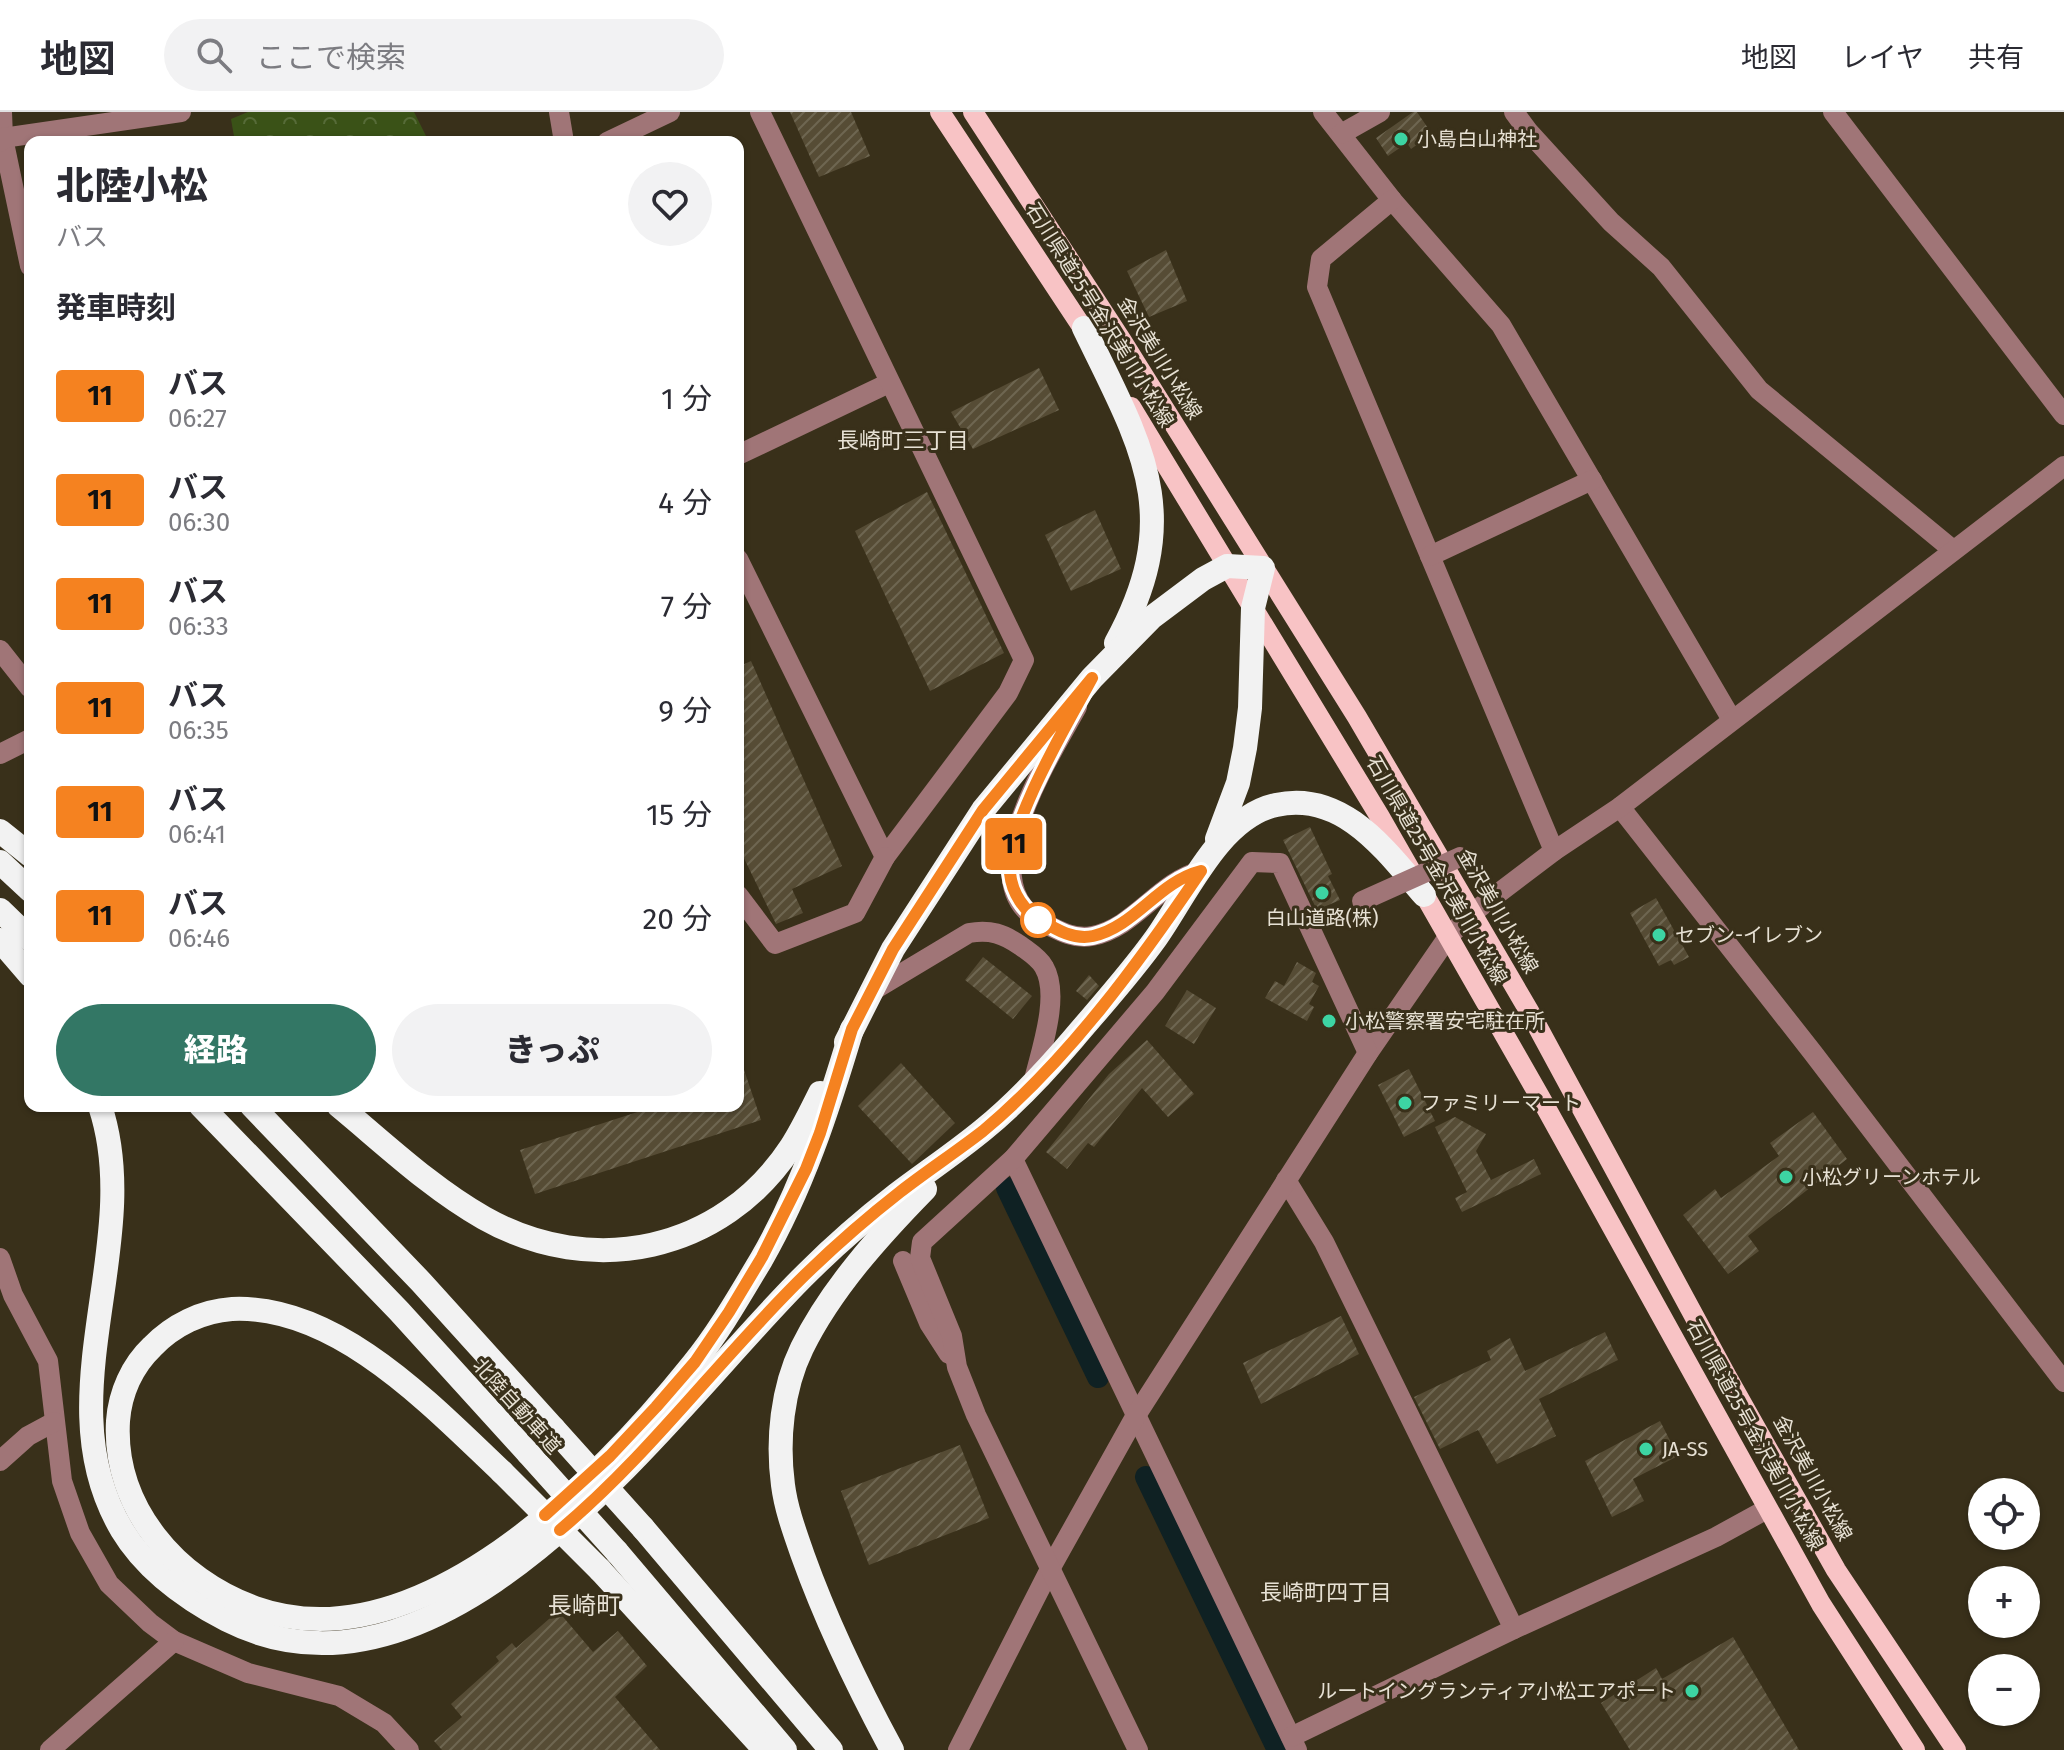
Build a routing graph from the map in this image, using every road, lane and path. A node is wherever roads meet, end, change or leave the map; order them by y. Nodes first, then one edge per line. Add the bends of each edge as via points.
1 (2, 112) edge
2 (181, 112) edge
3 (559, 112) edge
4 (670, 112) edge
5 (760, 112) edge
6 (940, 112) edge
7 (973, 112) edge
8 (1323, 112) edge
9 (1380, 112) edge
10 (1514, 112) edge
11 (1833, 112) edge
12 (1341, 134) junction
13 (24, 136) edge
14 (27, 136) edge
15 (563, 136) edge
16 (620, 136) edge
17 (1, 140) edge
18 (1392, 200) junction
19 (24, 240) edge
20 (1084, 328) junction
21 (889, 383) junction
22 (2064, 415) edge
23 (744, 452) edge
24 (2064, 466) edge
25 (1592, 480) junction
26 (1953, 550) junction
27 (1430, 556) junction
28 (1227, 566) junction
29 (1263, 568) junction
30 (744, 571) edge
31 (1253, 608) junction
32 (0, 650) edge
33 (1092, 678) junction
34 (24, 680) edge
35 (1732, 720) junction
36 (24, 742) edge
37 (0, 754) edge
38 (1620, 807) junction
39 (0, 831) edge
40 (24, 850) edge
41 (1554, 851) junction
42 (885, 857) junction
43 (1460, 857) dead end
44 (0, 862) edge
45 (1201, 871) junction
46 (24, 884) edge
47 (1424, 895) junction
48 (1362, 901) joint
49 (744, 903) edge
50 (0, 910) edge
51 (1471, 914) junction
52 (1318, 924) dead end
53 (24, 933) edge
54 (1448, 937) junction
55 (0, 940) edge
56 (24, 968) edge
57 (869, 993) junction
58 (852, 1029) junction
59 (1368, 1053) junction
60 (1033, 1085) junction
61 (101, 1112) edge
62 (207, 1112) edge
63 (258, 1112) edge
64 (346, 1112) edge
65 (983, 1130) junction
66 (1013, 1159) junction
67 (1286, 1180) junction
68 (0, 1258) edge
69 (903, 1261) dead end
70 (7, 1298) edge
71 (957, 1367) junction
72 (2064, 1382) edge
73 (1135, 1417) junction
74 (54, 1422) junction
75 (0, 1461) edge
76 (1767, 1509) junction
77 (1050, 1569) junction
78 (1514, 1629) junction
79 (174, 1641) junction
80 (1294, 1744) edge
81 (960, 1749) edge
82 (50, 1750) edge
83 (409, 1750) edge
84 (765, 1750) edge
85 (785, 1750) edge
86 (831, 1750) edge
87 (892, 1750) edge
88 (1138, 1750) edge
89 (1915, 1750) edge
90 (1956, 1750) edge

1 - 17 street
2 - 14 street
3 - 15 street
4 - 16 street
5 - 21 street
6 - 20 main road, 石川県道25号金沢美川小松線
7 - 29 main road, 金沢美川小松線
8 - 12 street
9 - 12 street
10 - 26 street via 1611,222 1661,267 1759,390
11 - 22 street
12 - 18 street
13 - 17 street
17 - 19 street
18 - 25 street via 1501,325
18 - 27 street via 1321,259 1317,287
20 - 28 main road, 石川県道25号金沢美川小松線
20 - 33 highway via 1142,456 1153,516 1138,596 1113,649
21 - 23 street
21 - 42 street via 1024,660 1008,693
24 - 26 street
25 - 27 street
25 - 35 street
26 - 35 street
27 - 41 street
28 - 29 highway
28 - 31 main road, 石川県道25号金沢美川小松線
28 - 33 highway via 1169,603
29 - 31 highway
29 - 51 main road, 金沢美川小松線
30 - 42 street
31 - 45 highway via 1245,748 1229,813
31 - 47 main road, 石川県道25号金沢美川小松線
32 - 34 street
33 - 45 street via 1022,819 1011,855 1017,898 1032,916 1058,930 1091,937 1119,926 1184,875
33 - 57 highway via 983,810
35 - 38 street
36 - 37 street
38 - 41 street
38 - 72 street
39 - 40 highway
41 - 51 street
42 - 49 street via 855,913 775,944
43 - 48 street, bridge
44 - 46 highway
45 - 47 highway via 1239,822 1258,810 1299,803 1344,815 1365,829
45 - 60 highway via 1153,942
47 - 54 main road, 石川県道25号金沢美川小松線
48 - 52 path
50 - 53 highway
51 - 54 street
51 - 90 main road, 金沢美川小松線 via 1836,1570
54 - 59 street
54 - 76 main road, 石川県道25号金沢美川小松線
55 - 56 highway
57 - 58 highway
57 - 60 street via 969,933 985,930 1005,936 1040,960 1049,978 1051,1003
58 - 64 highway via 797,1137 765,1178 699,1228 627,1251 555,1246 484,1219
58 - 84 highway, bridge via 820,1133 788,1208 695,1362 610,1456 535,1524 428,1595 377,1612 320,1620 284,1617 222,1593 168,1552 130,1497 117,1437 119,1409 142,1356 162,1336 218,1310 251,1308 282,1314 352,1346 394,1374 502,1472 600,1570
59 - 66 street via 1280,863 1252,862 1163,982
59 - 67 street
60 - 65 highway
61 - 65 highway via 112,1161 113,1209 91,1416 106,1498 123,1533 147,1562 206,1609 282,1639 323,1643 410,1625 479,1590 542,1544 629,1467 810,1270 897,1194
62 - 85 highway, 北陸自動車道, bridge via 528,1453
63 - 86 highway, 北陸自動車道, bridge via 421,1282 643,1528
65 - 87 highway via 877,1241 821,1316 790,1380 783,1416 783,1488 792,1526 837,1641
66 - 71 street via 922,1242 920,1258 952,1336
66 - 73 street
67 - 73 street
67 - 78 street via 1324,1242
68 - 70 street
69 - 71 street via 929,1323
70 - 74 street via 48,1361
71 - 77 street
73 - 77 street
73 - 80 street
74 - 75 street
74 - 79 street via 62,1481 80,1533 109,1584
76 - 78 street
76 - 89 main road, 石川県道25号金沢美川小松線
77 - 81 street
77 - 88 street
78 - 80 street
79 - 82 street
79 - 83 street via 248,1673 339,1696 384,1723

